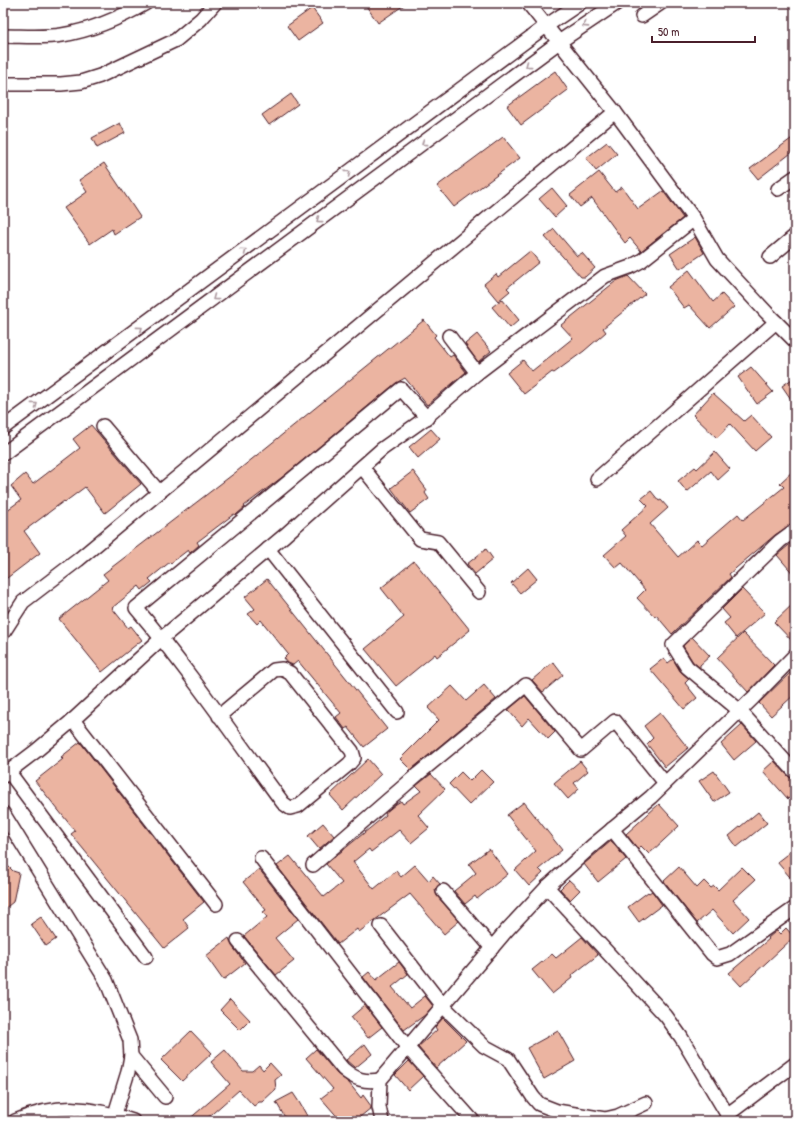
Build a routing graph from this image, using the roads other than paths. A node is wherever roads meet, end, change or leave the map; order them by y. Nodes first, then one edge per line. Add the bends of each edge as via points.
1 (146, 3) edge
2 (215, 3) edge
3 (528, 3) edge
4 (580, 3) edge
5 (617, 3) edge
6 (661, 3) edge
7 (642, 16) dead end
8 (546, 26) junction
9 (3, 36) edge
10 (559, 42) junction
11 (3, 84) edge
12 (615, 112) junction
13 (795, 177) edge
14 (778, 189) dead end
15 (694, 219) junction
16 (795, 236) edge
17 (770, 257) dead end
18 (776, 322) junction
19 (449, 336) dead end
20 (795, 341) edge
21 (477, 373) junction
22 (427, 418) junction
23 (103, 426) dead end
24 (3, 428) edge
25 (3, 454) edge
26 (362, 467) junction
27 (597, 479) dead end
28 (159, 492) junction
29 (795, 530) edge
30 (268, 549) junction
31 (479, 592) dead end
32 (3, 633) edge
33 (162, 638) junction
34 (795, 655) edge
35 (740, 711) junction
36 (397, 712) dead end
37 (219, 716) junction
38 (73, 720) junction
39 (795, 772) edge
40 (6, 774) edge
41 (666, 783) junction
42 (3, 813) edge
43 (612, 829) junction
44 (261, 858) dead end
45 (313, 865) dead end
46 (547, 887) junction
47 (443, 891) dead end
48 (216, 904) dead end
49 (795, 908) edge
50 (381, 926) dead end
51 (238, 942) dead end
52 (492, 948) junction
53 (146, 957) dead end
54 (443, 1006) junction
55 (408, 1048) junction
56 (131, 1056) junction
57 (795, 1064) edge
58 (380, 1080) junction
59 (165, 1097) dead end
60 (646, 1104) dead end
61 (114, 1114) junction
62 (729, 1118) edge
63 (15, 1121) edge
64 (133, 1121) edge
65 (382, 1121) edge
66 (473, 1121) edge

1 - 9 street via 119,18 91,29 61,35
2 - 11 street via 176,40 100,76 81,82 61,84
3 - 8 street
4 - 8 street
5 -> 10 street
6 - 7 street
8 - 10 street
24 -> 8 street
10 - 12 street
10 -> 25 street
12 - 15 street
12 - 28 street
13 - 14 street
15 - 18 street via 717,259
15 - 21 street via 640,261 605,276
16 - 17 street
18 - 20 street
18 - 27 street
19 - 21 street
21 - 22 street
22 - 26 street via 382,449
22 - 33 street via 401,389 175,574 136,608
23 - 28 street
26 - 30 street
26 - 31 street via 420,539 438,542
28 - 32 street via 23,602
29 - 35 street via 780,541 673,645 687,666
30 - 33 street
30 - 36 street
33 - 37 street
33 - 38 street
34 - 35 street
35 - 39 street
35 - 41 street
37 - 37 street via 283,803 290,808 298,806 354,758 352,752 290,673 282,669 274,670
38 - 40 street
38 - 48 street
40 - 53 street
41 - 43 street
41 - 45 street via 615,721 581,750 526,685
42 - 56 street via 106,980 130,1040
43 - 46 street
43 - 49 street via 717,958 730,954
44 - 55 street
46 - 52 street
46 - 62 street via 666,1016 687,1046
47 - 52 street
50 - 54 street
51 - 58 street via 343,1069 354,1078 366,1082
52 - 54 street
54 - 55 street
54 - 60 street via 484,1046 508,1059 533,1097 546,1107 605,1119
55 - 58 street
55 - 66 street
56 - 59 street
56 - 61 street
57 - 62 street
58 - 65 street via 379,1107
61 - 63 street via 70,1108 35,1112
61 - 64 street

